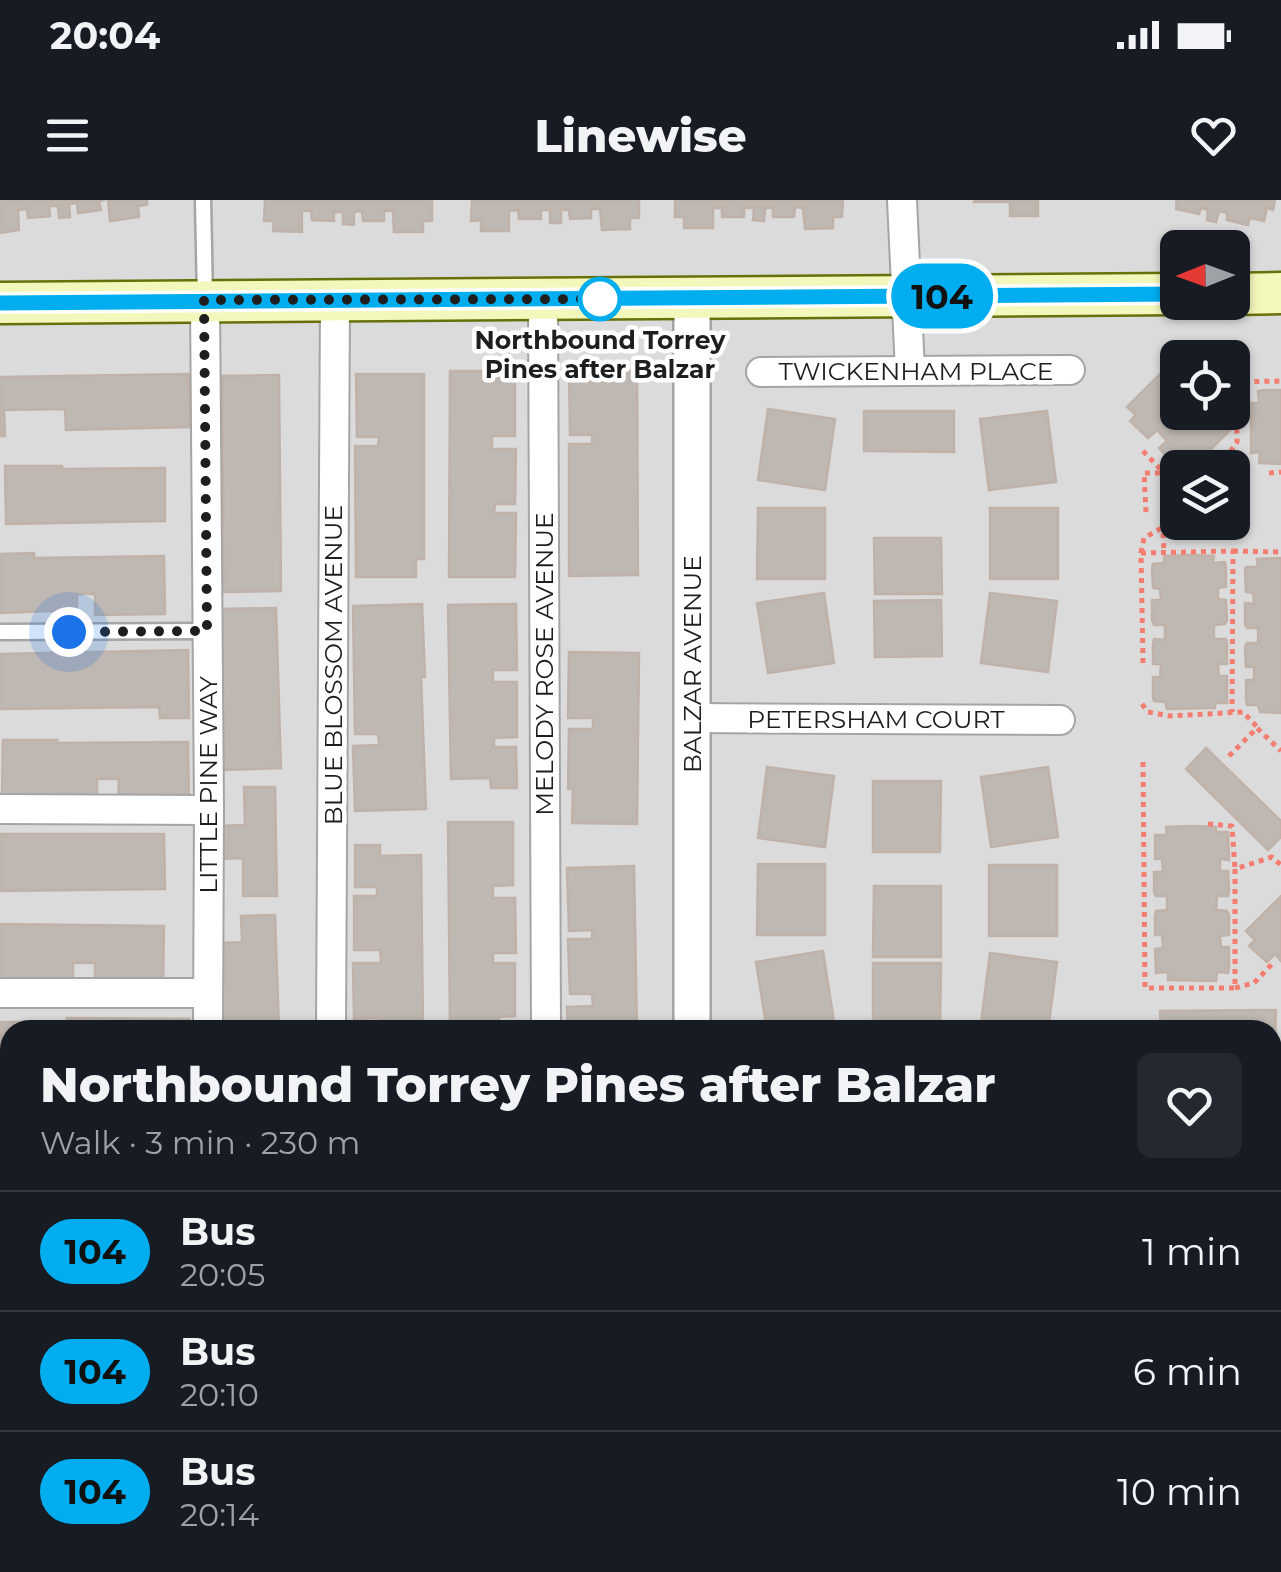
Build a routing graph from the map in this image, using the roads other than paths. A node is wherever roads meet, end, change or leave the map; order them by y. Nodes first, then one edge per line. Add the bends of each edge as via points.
1 (204, 200) edge
2 (902, 200) edge
3 (1281, 293) edge
4 (1160, 294) edge
5 (1250, 294) edge
6 (908, 296) junction
7 (692, 298) junction
8 (543, 299) junction
9 (204, 300) junction
10 (336, 300) junction
11 (0, 303) edge
12 (1070, 370) dead end
13 (762, 372) dead end
14 (910, 372) junction
15 (207, 631) junction
16 (0, 632) edge
17 (692, 718) junction
18 (1060, 720) dead end
19 (0, 809) edge
20 (209, 810) junction
21 (0, 993) edge
22 (208, 993) junction
23 (208, 1020) edge
24 (331, 1020) edge
25 (546, 1020) edge
26 (692, 1020) edge

1 - 9 lane
2 - 6 street
3 - 5 main road
4 - 6 main road
6 - 7 main road
6 - 14 street
7 - 8 main road
7 - 17 street, BALZAR AVENUE
8 - 10 main road
8 - 25 street, MELODY ROSE AVENUE
9 - 10 main road
9 - 11 main road
9 - 15 street, LITTLE PINE WAY
10 - 24 street, BLUE BLOSSOM AVENUE
12 - 14 street, TWICKENHAM PLACE
13 - 14 street, TWICKENHAM PLACE
15 - 16 lane
15 - 20 street, LITTLE PINE WAY
17 - 18 street, PETERSHAM COURT
17 - 26 street, BALZAR AVENUE
19 - 20 street
20 - 22 street, LITTLE PINE WAY
21 - 22 street
22 - 23 street, LITTLE PINE WAY

